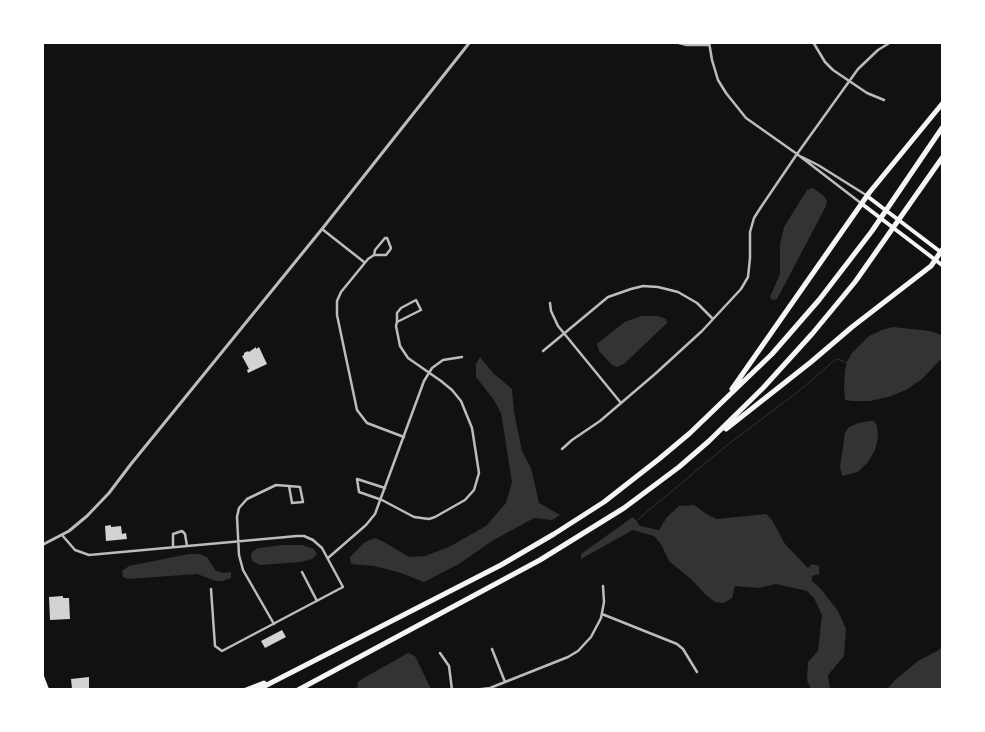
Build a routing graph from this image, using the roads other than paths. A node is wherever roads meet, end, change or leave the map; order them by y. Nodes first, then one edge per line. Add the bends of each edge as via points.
1 (470, 42) edge
2 (675, 42) edge
3 (812, 42) edge
4 (891, 42) edge
5 (709, 44) edge
6 (850, 81) junction
7 (884, 100) dead end
8 (942, 104) edge
9 (942, 128) edge
10 (797, 154) junction
11 (942, 158) edge
12 (867, 196) junction
13 (862, 204) junction
14 (322, 229) junction
15 (942, 252) edge
16 (374, 255) junction
17 (936, 260) junction
18 (364, 262) junction
19 (942, 266) edge
20 (550, 303) dead end
21 (713, 319) junction
22 (397, 322) junction
23 (563, 333) junction
24 (543, 350) dead end
25 (462, 357) dead end
26 (429, 373) junction
27 (723, 402) junction
28 (621, 403) junction
29 (404, 437) junction
30 (709, 441) junction
31 (562, 449) dead end
32 (288, 486) junction
33 (386, 488) junction
34 (382, 500) junction
35 (62, 535) junction
36 (238, 541) junction
37 (42, 545) edge
38 (187, 546) junction
39 (173, 548) junction
40 (328, 558) junction
41 (302, 572) dead end
42 (603, 586) dead end
43 (211, 589) dead end
44 (317, 601) junction
45 (602, 614) junction
46 (274, 624) junction
47 (492, 649) dead end
48 (440, 654) dead end
49 (338, 669) junction
50 (698, 672) dead end
51 (288, 673) junction
52 (42, 677) edge
53 (505, 682) junction
54 (47, 690) edge
55 (246, 690) edge
56 (256, 690) edge
57 (298, 690) edge
58 (304, 690) edge
59 (452, 690) edge
60 (474, 690) edge

1 - 14 street
2 - 5 street
3 - 6 street via 825,62
4 - 6 street via 867,59
5 - 10 street via 718,80 736,107 761,130
6 - 7 street
6 - 10 street
8 - 12 highway
9 - 27 highway via 843,270 772,354
10 - 12 street
10 - 13 street
10 - 21 street via 754,218 750,232 748,277
11 - 30 highway via 832,311 763,388
12 - 13 highway
12 - 15 main road
13 - 17 main road
13 - 27 highway
14 - 18 street
14 - 35 street via 109,493
15 - 17 highway
16 - 16 street via 383,256 390,250 388,238
16 - 18 street
17 - 19 main road
17 - 30 highway
18 - 29 street via 341,292 336,308 356,408 367,423
20 - 23 street via 554,319
21 - 23 street via 687,296 668,289 643,286 608,297
21 - 28 street
22 - 22 street via 421,310 416,300 401,308
22 - 26 street via 404,354
23 - 24 street
23 - 28 street
25 - 26 street via 441,361
26 - 29 street
26 - 34 street via 452,390 469,418 479,468 477,484 465,500 429,519 414,517
27 - 51 highway via 660,459 604,502 554,534 501,565
28 - 31 street
29 - 33 street
30 - 49 highway via 629,504 563,546
32 - 32 street via 292,503 303,502 300,487
32 - 36 street via 276,485 244,502 237,517
33 - 34 street
33 - 34 street via 357,478 359,492
34 - 40 street via 372,519
35 - 37 street
35 - 39 street via 75,550 89,555
36 - 38 street
36 - 40 street via 304,536 319,544
36 - 46 street via 243,570
38 - 39 street
38 - 39 street via 182,531 173,534
40 - 44 street via 343,587
41 - 44 street
42 - 45 street
43 - 46 street via 218,650 227,650
44 - 46 street
45 - 50 street via 677,644
45 - 53 street via 591,637 578,650
47 - 53 street
48 - 59 street via 449,666
49 - 57 highway
49 - 58 highway
51 - 55 highway
51 - 56 highway
52 - 54 main road
53 - 60 street

